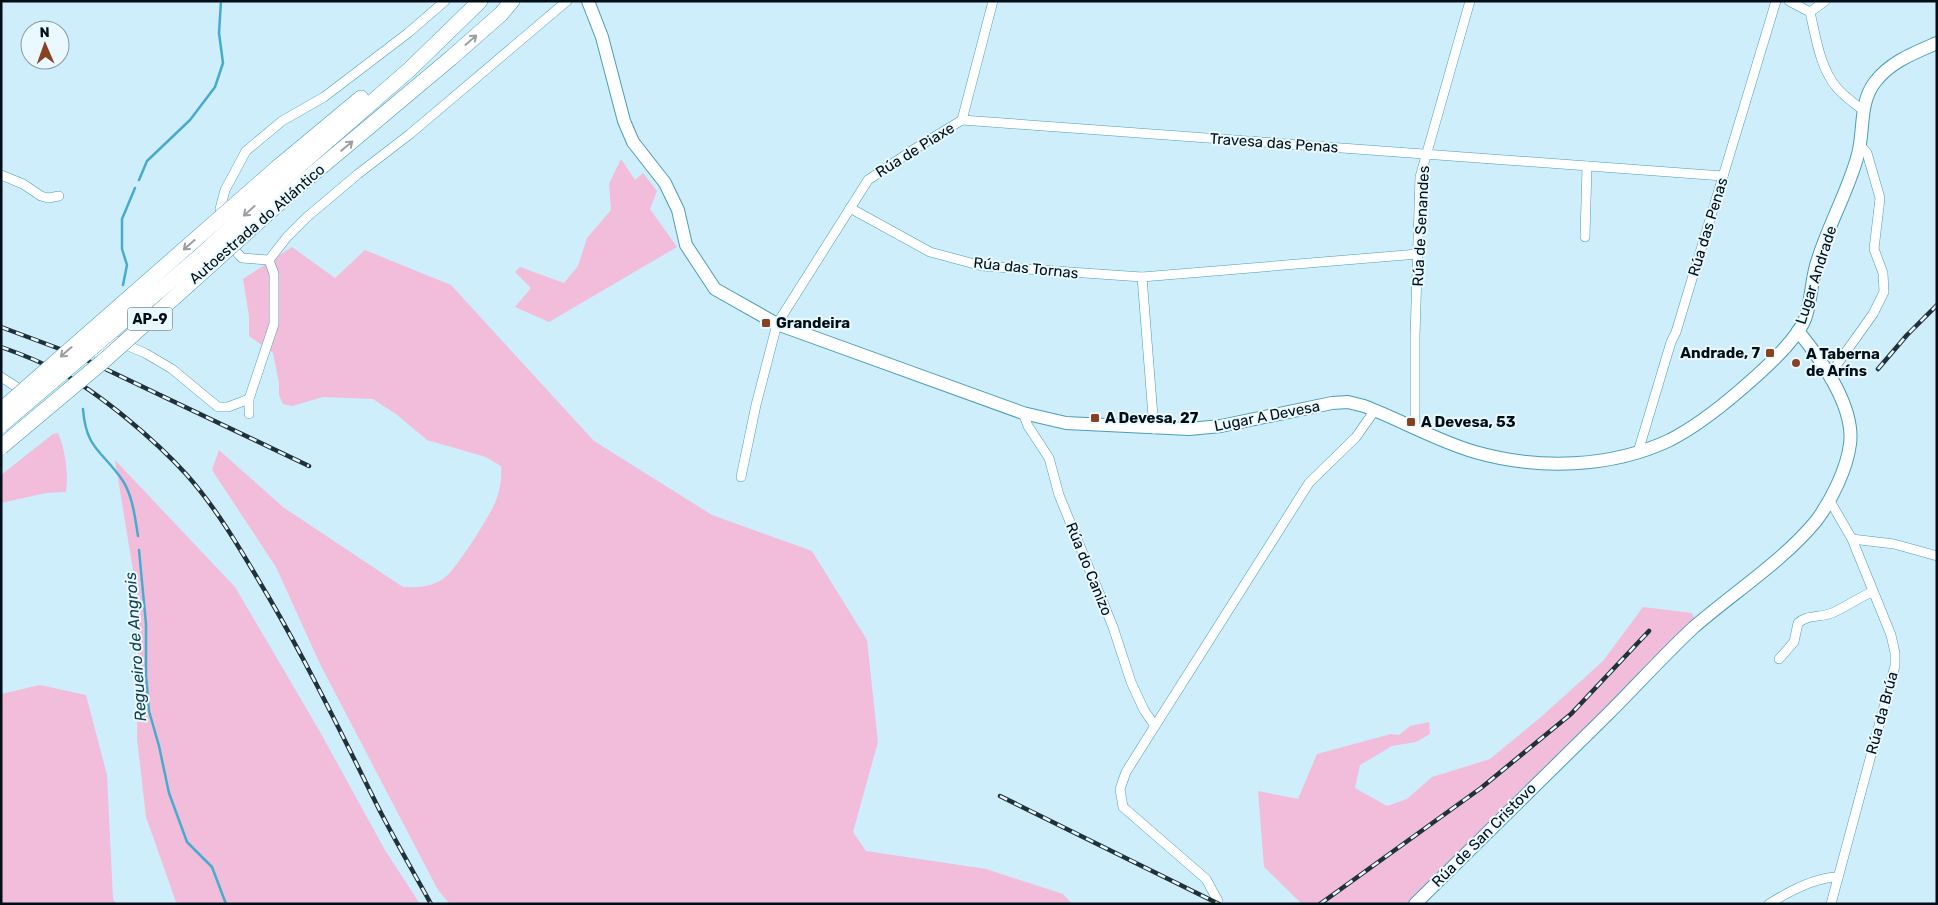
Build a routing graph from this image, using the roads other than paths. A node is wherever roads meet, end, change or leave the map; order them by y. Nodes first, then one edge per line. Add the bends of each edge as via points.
1 (445, 1) edge
2 (480, 1) edge
3 (512, 1) edge
4 (567, 1) edge
5 (588, 1) edge
6 (993, 1) edge
7 (1470, 1) edge
8 (1776, 1) edge
9 (1789, 1) edge
10 (1825, 1) edge
11 (1810, 12) junction
12 (1937, 43) edge
13 (1864, 111) junction
14 (962, 120) junction
15 (1860, 145) junction
16 (1426, 154) junction
17 (1587, 166) junction
18 (282, 172) junction
19 (1, 175) edge
20 (1723, 176) junction
21 (59, 196) dead end
22 (850, 208) junction
23 (1585, 237) dead end
24 (1418, 254) junction
25 (269, 260) junction
26 (1142, 277) junction
27 (777, 324) junction
28 (1798, 331) junction
29 (1, 377) edge
30 (1830, 377) junction
31 (249, 399) junction
32 (1, 410) edge
33 (1375, 410) junction
34 (248, 414) dead end
35 (1023, 414) junction
36 (1, 425) edge
37 (1415, 427) junction
38 (1154, 428) junction
39 (1670, 440) joint
40 (1, 447) edge
41 (1638, 452) junction
42 (741, 477) dead end
43 (1830, 501) junction
44 (1852, 539) junction
45 (1937, 556) edge
46 (1872, 592) junction
47 (1779, 659) dead end
48 (1154, 726) junction
49 (1838, 877) junction
50 (1218, 904) edge
51 (1415, 904) edge
52 (1769, 904) edge
53 (1831, 904) edge

1 - 25 street via 324,97 282,121 246,151 225,190 220,209 226,240 242,258
2 - 18 highway, Autoestrada do Atlántico / AP-9 via 443,38
40 -> 3 highway, Autoestrada do Atlántico / AP-9, bridge via 107,358 296,188 451,58
4 - 25 street via 307,217
5 - 27 street, Lugar A Devesa via 602,37 624,121 633,142 665,183 678,210 686,245 715,289
6 - 14 street, Rúa de Piaxe
7 - 16 street, Rúa de Senandes
8 - 20 street, Rúa das Penas
9 - 11 street
10 - 11 street
11 - 13 street via 1819,51 1831,79
12 - 13 street, Lugar Andrade via 1902,59 1885,71 1870,89
13 - 15 street, Lugar Andrade
14 - 16 street, Travesa das Penas
14 - 22 street, Rúa de Piaxe via 868,180
15 - 28 street, Lugar Andrade via 1856,164 1818,258 1807,312
15 - 30 street via 1867,153 1880,198 1874,249 1883,273 1884,292 1873,314
16 - 17 street, Travesa das Penas
16 - 24 street, Rúa de Senandes via 1420,183
17 - 20 street, Travesa das Penas
17 - 23 street
18 -> 32 highway, bridge
18 -> 36 highway, Autoestrada do Atlántico / AP-9, bridge via 200,256
19 - 21 street via 41,196
20 - 41 street, Rúa das Penas
22 - 26 street, Rúa das Tornas via 930,252 982,266
22 - 27 street
24 - 26 street, Rúa das Tornas
24 - 37 street, Rúa de Senandes
25 - 31 street via 274,274 274,324
26 - 38 street
27 - 35 street, Lugar A Devesa
27 - 42 street
28 - 30 street, Rúa de San Cristovo
28 - 39 street, Lugar Andrade via 1730,399
29 - 31 street via 37,402 105,346 116,341 172,369 218,407
30 - 43 street, Rúa de San Cristovo via 1841,396 1849,425 1850,444
31 - 34 street
33 - 37 street, Lugar A Devesa
33 - 38 street, Lugar A Devesa via 1341,402 1210,428
33 - 48 street via 1356,438 1309,482
35 - 38 street, Lugar A Devesa via 1066,423
35 - 48 street, Rúa do Canizo via 1049,458 1059,495 1131,682
37 - 41 street, Lugar A Devesa via 1475,452 1501,458 1579,464
39 - 41 street, Lugar A Devesa
43 - 44 street, Rúa da Brúa
43 - 51 street, Rúa de San Cristovo via 1815,522 1694,627
44 - 45 street via 1894,544
44 - 46 street, Rúa da Brúa
46 - 47 street via 1829,614 1802,619 1794,642
46 - 49 street, Rúa da Brúa via 1891,635 1895,666
48 - 50 street via 1126,772 1120,789 1123,806 1206,879
49 - 52 street via 1808,884
49 - 53 street, Rúa da Brúa

